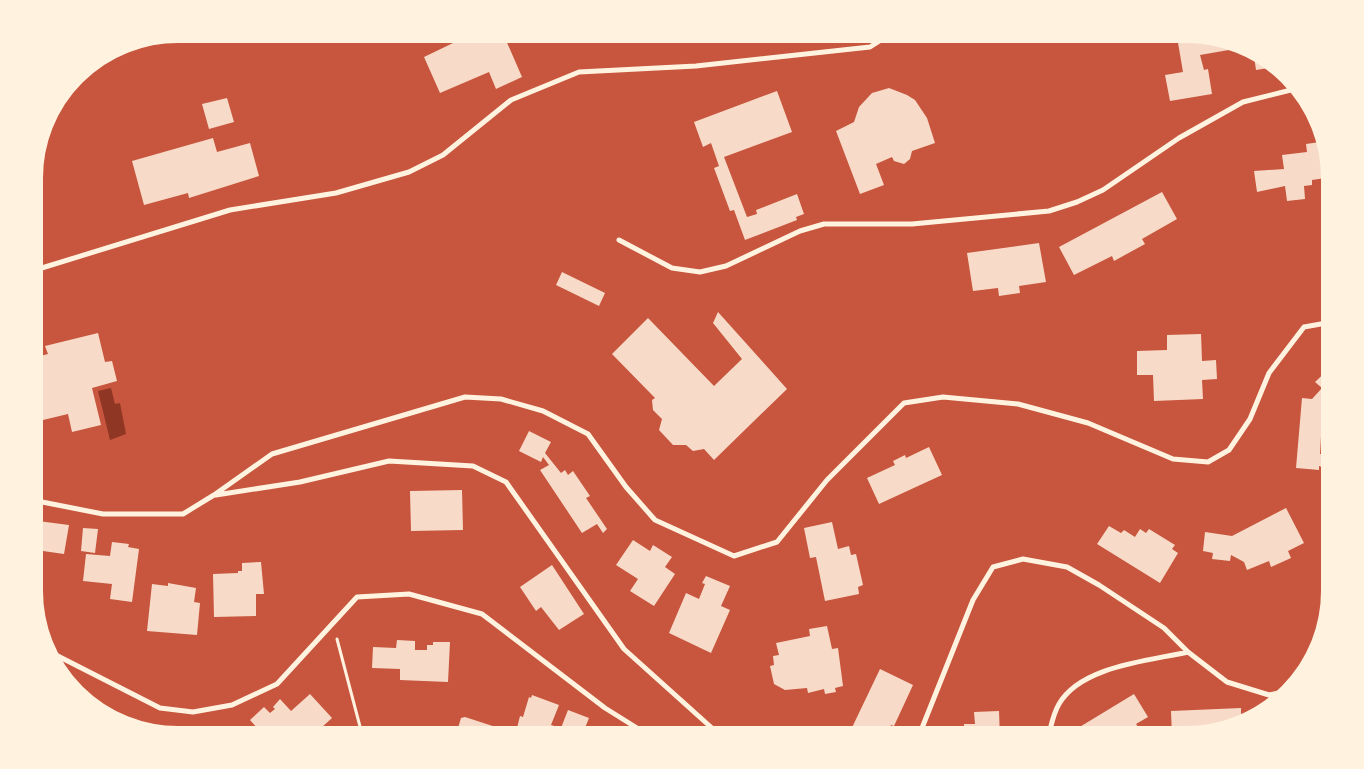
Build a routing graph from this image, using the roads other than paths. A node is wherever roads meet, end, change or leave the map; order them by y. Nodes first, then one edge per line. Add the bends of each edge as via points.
1 (881, 40) edge
2 (1292, 90) edge
3 (619, 240) dead end
4 (40, 269) edge
5 (1324, 323) edge
6 (214, 496) junction
7 (40, 502) edge
8 (1188, 652) junction
9 (56, 656) edge
10 (1279, 693) edge
11 (639, 729) edge
12 (713, 729) edge
13 (922, 729) edge
14 (1051, 729) edge

1 - 4 street via 870,47 696,66 579,72 511,100 443,155 409,172 336,194 230,210
2 - 3 street via 1243,102 1179,138 1103,190 1049,211 912,224 824,224 800,231 726,266 700,272 672,268
5 - 6 street via 1304,327 1269,373 1250,419 1229,450 1208,462 1174,459 1088,423 1018,404 943,397 904,403 827,480 777,542 734,556 655,520 626,487 588,434 544,411 501,399 465,397 272,454
6 - 7 street via 183,514 103,514
6 - 12 street via 300,482 388,461 472,466 506,482 624,649
8 - 10 street via 1227,682 1269,695
8 - 13 street via 1164,628 1067,567 1023,559 993,567 973,600
8 - 14 street via 1108,670 1079,683 1059,704
9 - 11 street via 160,708 193,712 232,705 277,684 357,597 409,594 482,614 605,708

